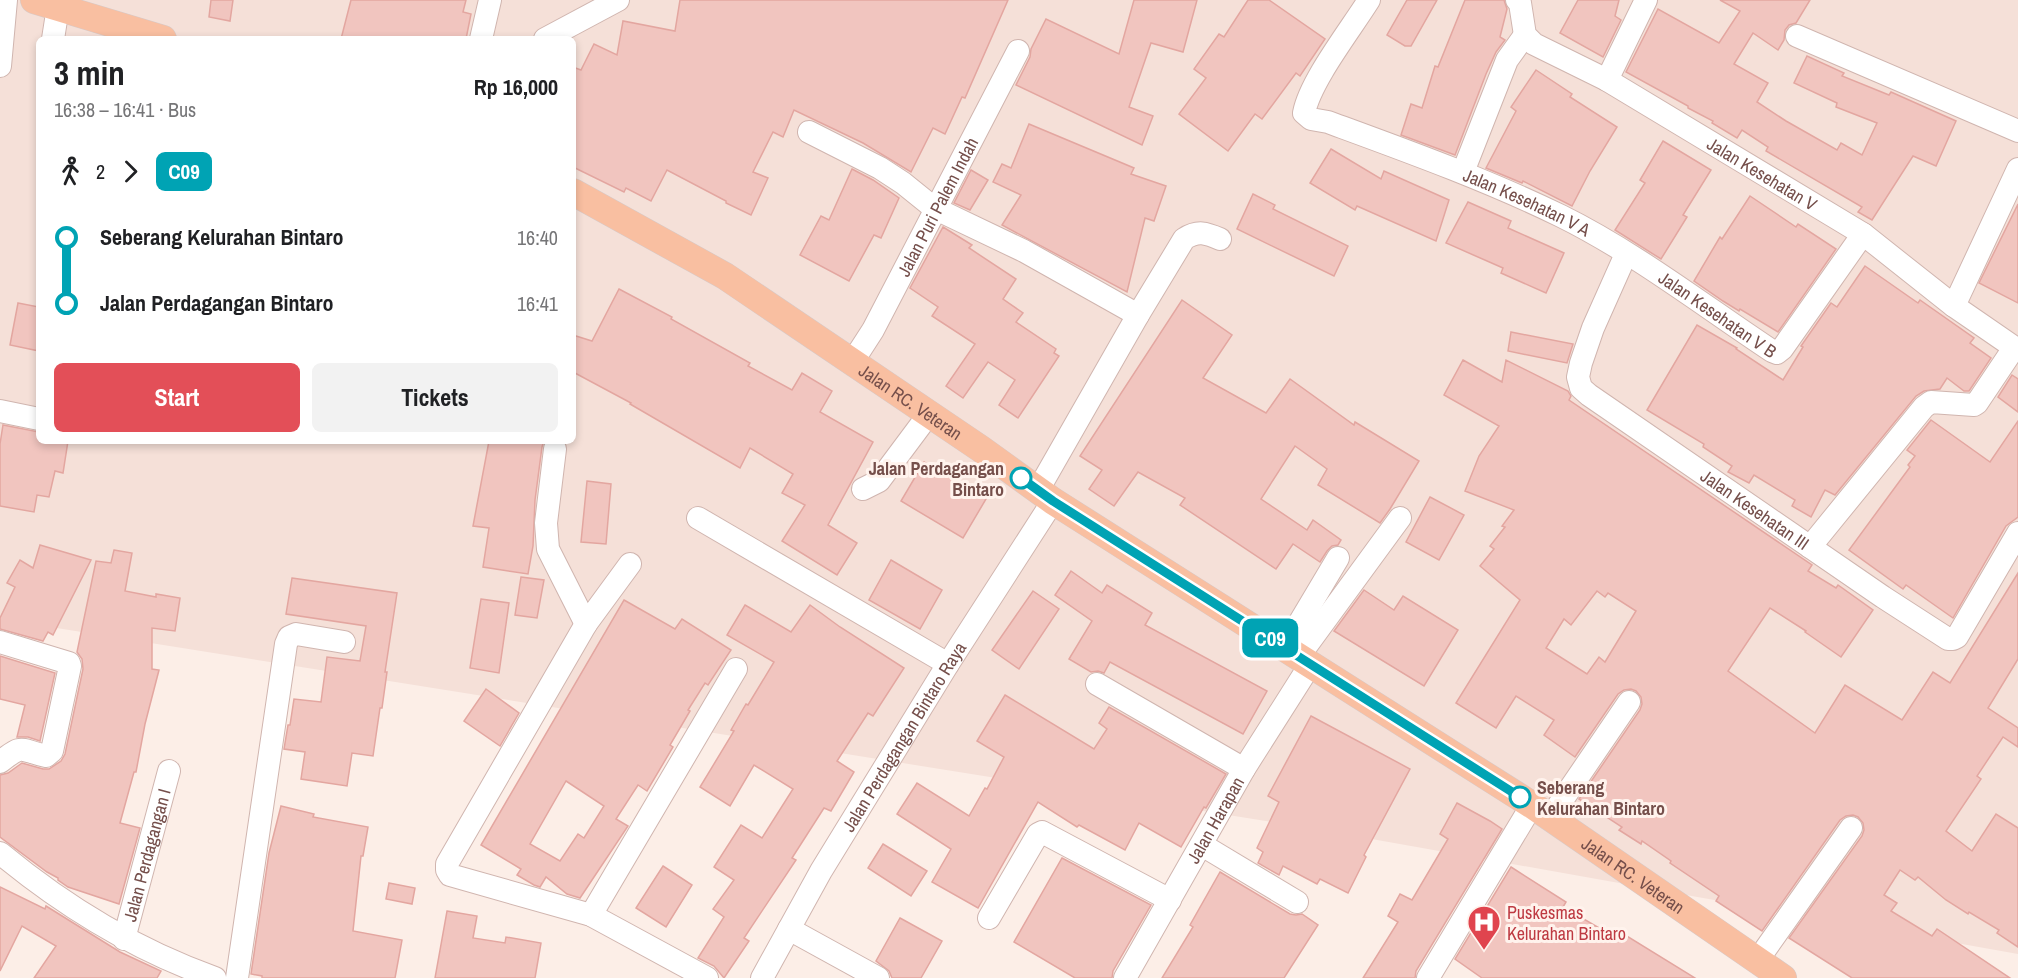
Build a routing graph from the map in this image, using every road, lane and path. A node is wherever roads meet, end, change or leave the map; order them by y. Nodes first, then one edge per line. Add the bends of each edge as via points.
1 (6, 0) edge
2 (490, 0) edge
3 (618, 0) edge
4 (1369, 0) edge
5 (1646, 0) edge
6 (1521, 1) edge
7 (46, 4) edge
8 (1525, 35) junction
9 (52, 36) edge
10 (153, 36) edge
11 (482, 36) edge
12 (550, 36) edge
13 (1797, 36) dead end
14 (1018, 51) dead end
15 (0, 66) edge
16 (1607, 80) junction
17 (2018, 131) edge
18 (809, 132) dead end
19 (2018, 169) edge
20 (1463, 172) junction
21 (576, 194) edge
22 (934, 208) junction
23 (1863, 234) junction
24 (1220, 239) dead end
25 (1626, 254) junction
26 (1954, 306) junction
27 (1138, 315) junction
28 (2016, 349) edge
29 (853, 362) junction
30 (0, 411) edge
31 (929, 414) junction
32 (36, 418) edge
33 (555, 449) dead end
34 (863, 489) dead end
35 (1046, 495) junction
36 (698, 518) dead end
37 (1400, 518) dead end
38 (2017, 538) edge
39 (1810, 547) junction
40 (1338, 558) dead end
41 (630, 564) dead end
42 (585, 624) junction
43 (0, 642) edge
44 (344, 642) dead end
45 (1298, 656) junction
46 (948, 664) junction
47 (736, 669) dead end
48 (1097, 684) dead end
49 (1629, 702) dead end
50 (0, 762) edge
51 (1244, 769) junction
52 (169, 771) dead end
53 (1541, 812) junction
54 (1851, 828) dead end
55 (1202, 845) junction
56 (0, 854) edge
57 (1170, 900) junction
58 (1297, 902) dead end
59 (591, 915) junction
60 (989, 918) dead end
61 (789, 928) junction
62 (124, 939) junction
63 (1770, 973) edge
64 (186, 974) edge
65 (214, 978) edge
66 (237, 978) edge
67 (707, 978) edge
68 (762, 978) edge
69 (878, 978) edge
70 (1125, 978) edge
71 (1428, 978) edge

1 - 15 street
2 - 11 street
3 - 12 street
4 - 20 street via 1306,101 1304,113 1311,119
5 - 16 street
6 - 8 street
7 - 9 street
7 - 10 main road
8 - 16 street, Jalan Kesehatan V via 1534,44
8 - 20 street, Jalan Kesehatan V A via 1507,60
13 - 17 street
14 - 22 street, Jalan Puri Palem Indah
16 - 23 street, Jalan Kesehatan V
18 - 22 street via 880,168
19 - 26 street
20 - 25 street, Jalan Kesehatan V A via 1562,217
21 - 29 main road, Jalan RC. Veteran via 725,276
22 - 27 street via 1024,251
22 - 29 street, Jalan Puri Palem Indah
23 - 25 street, Jalan Kesehatan V B via 1777,353
23 - 26 street, Jalan Kesehatan V
24 - 27 street, Jalan Perdagangan Bintaro Raya via 1205,232 1184,239
25 - 39 street, Jalan Kesehatan III via 1593,328 1578,377 1581,388
26 - 28 street, Jalan Kesehatan V
27 - 35 street, Jalan Perdagangan Bintaro Raya
28 - 39 street via 1974,405 1931,402 1924,407
29 - 31 main road, Jalan RC. Veteran
30 - 32 street
31 - 34 street via 879,482
31 - 35 main road, Jalan RC. Veteran
33 - 42 street via 546,523 548,549
35 - 45 main road, Jalan RC. Veteran
35 - 46 street, Jalan Perdagangan Bintaro Raya
36 - 46 street
37 - 45 street
38 - 39 street, Jalan Kesehatan III via 1953,639
40 - 45 street
41 - 42 street
42 - 59 street via 446,867 450,875
43 - 50 street via 70,666 52,751 46,756 17,750
44 - 66 street via 296,634 286,644
45 - 51 street, Jalan Harapan
45 - 53 main road, Jalan RC. Veteran
46 - 61 street, Jalan Perdagangan Bintaro Raya
47 - 59 street
48 - 51 street
49 - 53 street
51 - 55 street, Jalan Harapan
52 - 62 street, Jalan Perdagangan I
53 - 63 main road, Jalan RC. Veteran
53 - 71 street
54 - 63 street
55 - 57 street, Jalan Harapan
55 - 58 street
56 - 62 street, Jalan Perdagangan I via 37,884
57 - 60 street via 1042,832
57 - 70 street, Jalan Harapan
59 - 67 street
61 - 68 street, Jalan Perdagangan Bintaro Raya
61 - 69 street
62 - 64 street, Jalan Perdagangan I
64 - 65 street, Jalan Perdagangan I

